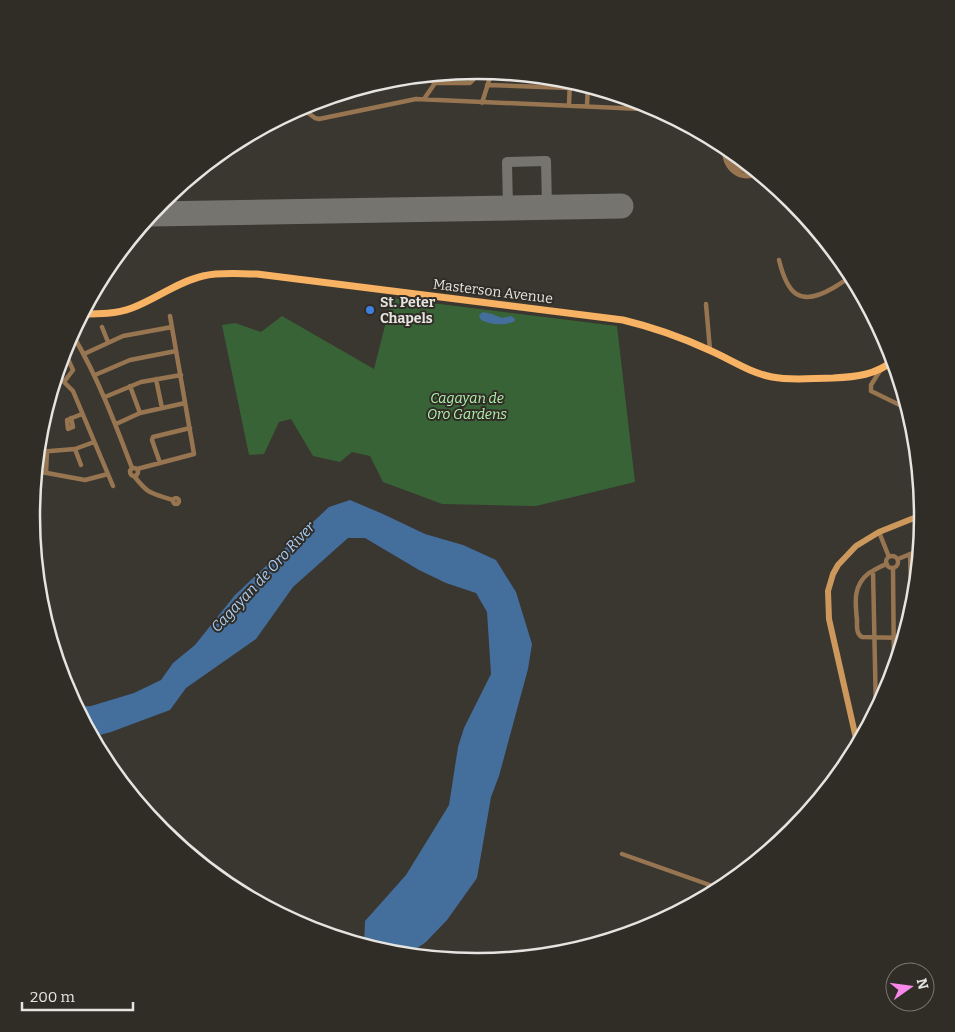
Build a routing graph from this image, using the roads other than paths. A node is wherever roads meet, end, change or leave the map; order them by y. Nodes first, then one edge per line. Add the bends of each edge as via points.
1 (474, 78) edge
2 (490, 78) edge
3 (437, 80) edge
4 (431, 81) edge
5 (435, 83) junction
6 (488, 86) junction
7 (567, 88) edge
8 (570, 88) edge
9 (588, 92) edge
10 (424, 99) junction
11 (482, 103) junction
12 (569, 105) junction
13 (587, 105) junction
14 (636, 109) edge
15 (308, 113) edge
16 (725, 155) edge
17 (730, 159) edge
18 (746, 171) edge
19 (751, 175) edge
20 (779, 260) dead end
21 (846, 280) edge
22 (706, 304) dead end
23 (90, 314) edge
24 (170, 316) dead end
25 (102, 327) dead end
26 (172, 327) junction
27 (76, 342) edge
28 (108, 342) junction
29 (710, 350) junction
30 (176, 351) junction
31 (84, 354) junction
32 (69, 360) edge
33 (888, 365) edge
34 (881, 370) junction
35 (95, 375) junction
36 (181, 375) junction
37 (156, 379) junction
38 (62, 380) edge
39 (64, 382) junction
40 (130, 386) junction
41 (105, 397) junction
42 (186, 403) junction
43 (901, 405) edge
44 (162, 408) junction
45 (140, 413) junction
46 (82, 414) junction
47 (71, 418) dead end
48 (116, 424) junction
49 (190, 428) junction
50 (94, 442) junction
51 (75, 449) junction
52 (47, 451) joint
53 (160, 463) junction
54 (81, 465) dead end
55 (134, 469) junction
56 (43, 472) edge
57 (46, 473) junction
58 (108, 474) junction
59 (113, 486) dead end
60 (173, 500) dead end
61 (915, 518) edge
62 (879, 532) junction
63 (913, 553) edge
64 (910, 554) junction
65 (889, 557) junction
66 (898, 559) junction
67 (887, 564) junction
68 (892, 568) junction
69 (872, 571) junction
70 (911, 575) edge
71 (875, 637) junction
72 (893, 638) junction
73 (897, 638) edge
74 (893, 652) edge
75 (876, 697) edge
76 (856, 736) edge
77 (622, 854) dead end
78 (712, 886) edge

1 - 5 street via 470,83
2 - 6 street
3 - 5 street
4 - 5 street
5 - 10 street
6 - 7 street
6 - 11 street
8 - 12 street
9 - 13 street
10 - 11 street
10 - 15 street via 405,100 319,119
11 - 12 street
12 - 13 street
13 - 14 street
16 - 19 street via 728,166 733,170
17 - 18 street via 737,168
20 - 21 street via 787,284 801,297 825,292
22 - 29 street
23 - 29 main road, Masterson Avenue via 127,309 202,276 248,274 613,318 658,330
24 - 26 street
25 - 28 street
26 - 28 street
26 - 30 street
27 - 31 street
28 - 31 street
29 - 34 main road, Masterson Avenue via 759,374 783,379 857,376
30 - 35 street via 130,360
30 - 36 street
31 - 35 street
32 - 39 street via 73,370
33 - 34 main road, Masterson Avenue
34 - 43 street via 871,385 871,391
35 - 41 street
36 - 37 street
36 - 42 street
37 - 40 street
37 - 44 street
38 - 39 street
39 - 46 street via 73,392
40 - 41 street
40 - 45 street
41 - 48 street
42 - 44 street
42 - 49 street
44 - 45 street
45 - 48 street
46 - 47 street
46 - 50 street
48 - 55 street
49 - 53 street via 194,454
49 - 53 street via 153,437
50 - 51 street
50 - 58 street
51 - 52 street
51 - 54 street
52 - 57 street
53 - 55 street
55 - 60 street via 130,474 141,486
56 - 57 street
57 - 58 street via 86,480
58 - 59 street
61 - 62 main road
62 - 65 street
62 - 76 main road via 841,560 828,591 830,619
63 - 64 street
64 - 66 street
64 - 70 street
65 - 66 street
65 - 67 street
66 - 68 street via 897,566
67 - 68 street
67 - 69 street
68 - 72 street
69 - 71 street
69 - 71 street via 864,577 855,601 858,635
71 - 72 street
71 - 75 street
72 - 73 street
72 - 74 street
77 - 78 street

